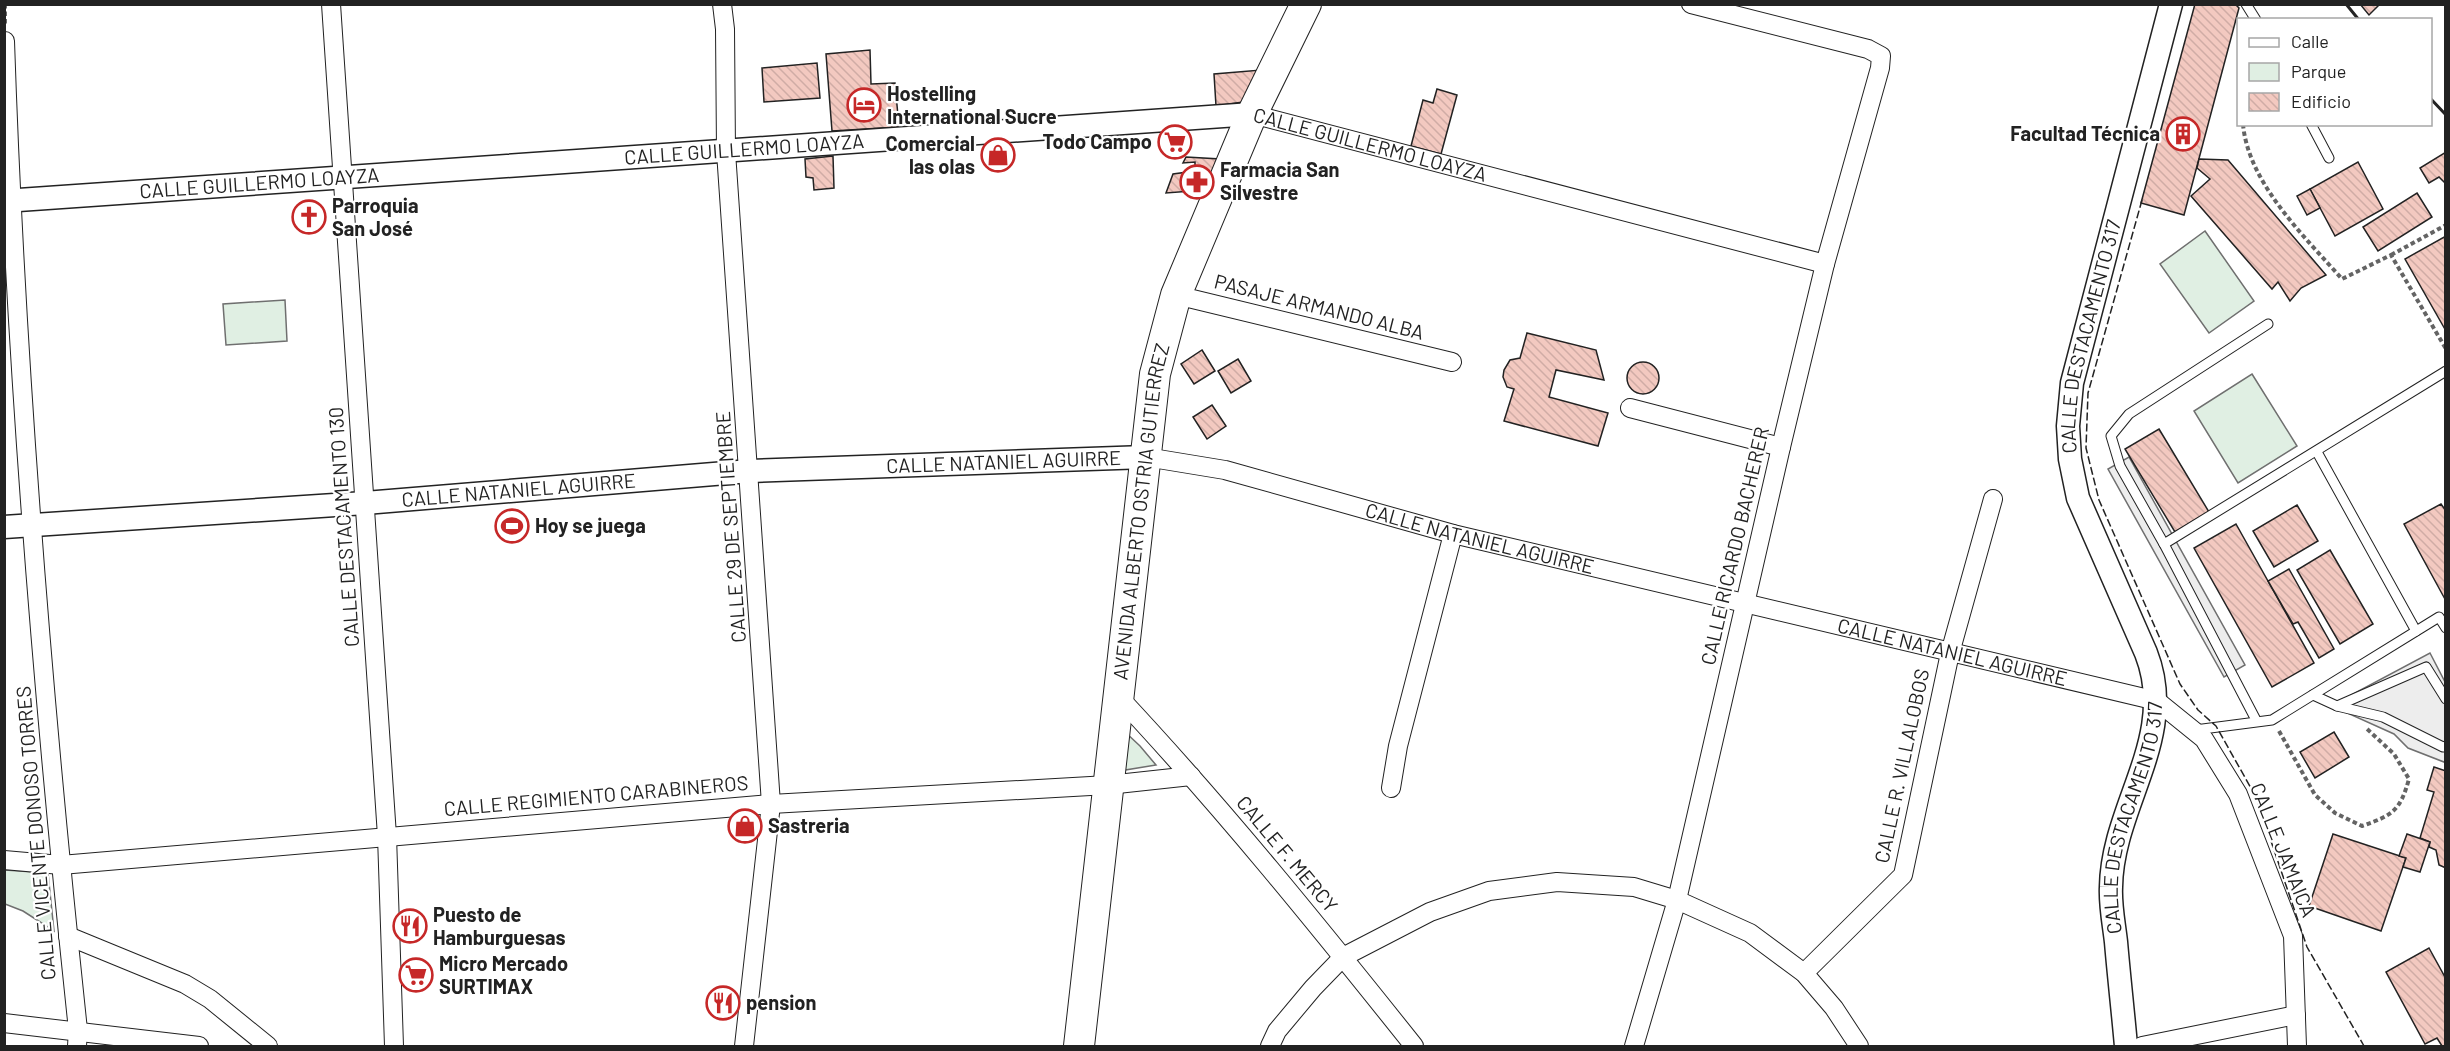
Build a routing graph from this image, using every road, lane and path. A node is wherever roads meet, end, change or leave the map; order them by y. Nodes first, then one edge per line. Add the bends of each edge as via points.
1 (331, 4) edge
2 (722, 4) edge
3 (1306, 4) edge
4 (1691, 4) edge
5 (2171, 4) edge
6 (2246, 4) edge
7 (2255, 18) edge
8 (6, 41) edge
9 (1252, 114) junction
10 (2243, 126) edge
11 (2312, 126) edge
12 (726, 152) junction
13 (2329, 158) dead end
14 (344, 176) junction
15 (7, 201) edge
16 (2445, 225) edge
17 (2391, 255) junction
18 (1825, 264) junction
19 (1176, 295) junction
20 (2268, 324) dead end
21 (2445, 349) edge
22 (1452, 362) dead end
23 (2445, 371) edge
24 (1630, 408) dead end
25 (1781, 447) junction
26 (2317, 452) junction
27 (1146, 457) junction
28 (750, 471) junction
29 (1993, 499) dead end
30 (365, 503) junction
31 (31, 525) junction
32 (4, 527) edge
33 (1453, 534) junction
34 (2164, 544) junction
35 (1745, 603) junction
36 (2445, 628) edge
37 (2416, 631) junction
38 (1950, 653) junction
39 (2313, 695) junction
40 (1118, 696) junction
41 (2445, 699) edge
42 (2157, 701) junction
43 (2337, 706) junction
44 (2256, 720) junction
45 (2272, 720) junction
46 (2195, 730) junction
47 (2445, 746) edge
48 (1191, 776) junction
49 (1108, 785) junction
50 (1391, 788) dead end
51 (771, 804) junction
52 (387, 836) junction
53 (4, 860) edge
54 (61, 865) junction
55 (1677, 900) junction
56 (68, 936) junction
57 (1343, 957) junction
58 (1804, 972) junction
59 (2296, 1015) junction
60 (4, 1023) edge
61 (77, 1038) edge
62 (199, 1047) edge
63 (268, 1047) edge
64 (394, 1047) edge
65 (744, 1047) edge
66 (1079, 1047) edge
67 (1270, 1047) edge
68 (1414, 1047) edge
69 (1634, 1047) edge
70 (1859, 1047) edge
71 (2126, 1047) edge
72 (2142, 1047) edge
73 (2298, 1047) edge

1 - 14 street, CALLE DESTACAMENTO 130
2 - 12 street, CALLE 29 DE SEPTIEMBRE
3 - 9 highway, AVENIDA ALBERTO OSTRIA GUTIERREZ
4 - 18 street, CALLE RICARDO BACHERER via 1868,49 1881,56
5 - 42 street, CALLE DESTACAMENTO 317 via 2072,383 2068,426 2078,498 2146,653 2154,674
6 - 7 lane
8 - 15 street, CALLE VICENTE DONOSO TORRES
9 - 12 street, CALLE GUILLERMO LOAYZA
9 - 18 street, CALLE GUILLERMO LOAYZA
9 - 19 highway, AVENIDA ALBERTO OSTRIA GUTIERREZ
10 - 17 path via 2244,140 2258,173 2289,218 2342,279
11 - 13 lane
12 - 14 street, CALLE GUILLERMO LOAYZA
12 - 28 street, CALLE 29 DE SEPTIEMBRE
14 - 15 street, CALLE GUILLERMO LOAYZA
14 - 30 street, CALLE DESTACAMENTO 130
15 - 31 street, CALLE VICENTE DONOSO TORRES
16 - 17 path
17 - 21 path
18 - 25 street, CALLE RICARDO BACHERER
19 - 22 street, PASAJE ARMANDO ALBA
19 - 27 highway, AVENIDA ALBERTO OSTRIA GUTIERREZ via 1155,374
20 - 34 lane via 2129,414 2111,436 2121,466
23 - 26 lane
24 - 25 street
25 - 35 street, CALLE RICARDO BACHERER
26 - 34 lane
26 - 37 lane
27 - 28 street, CALLE NATANIEL AGUIRRE
27 - 33 street, CALLE NATANIEL AGUIRRE via 1225,470
27 - 40 highway, AVENIDA ALBERTO OSTRIA GUTIERREZ
28 - 30 street, CALLE NATANIEL AGUIRRE
28 - 51 street, CALLE 29 DE SEPTIEMBRE
29 - 38 street, CALLE R. VILLALOBOS
30 - 31 street, CALLE NATANIEL AGUIRRE
30 - 52 street, CALLE DESTACAMENTO 130
31 - 32 street, CALLE NATANIEL AGUIRRE
31 - 54 street, CALLE VICENTE DONOSO TORRES
33 - 35 street, CALLE NATANIEL AGUIRRE
33 - 50 street via 1398,746
34 - 44 lane
35 - 38 street, CALLE NATANIEL AGUIRRE
35 - 55 street, CALLE RICARDO BACHERER
36 - 37 lane via 2439,616
37 - 39 lane
38 - 42 street, CALLE NATANIEL AGUIRRE
38 - 58 street, CALLE R. VILLALOBOS via 1903,875
39 - 43 lane
39 - 45 lane
40 - 48 street, CALLE F. MERCY
40 - 49 highway, AVENIDA ALBERTO OSTRIA GUTIERREZ
41 - 43 lane via 2426,667
42 - 46 street, CALLE JAMAICA
42 - 71 street, CALLE DESTACAMENTO 317 via 2153,736 2115,845 2111,887
43 - 45 path via 2394,754 2409,779 2402,802 2384,819 2362,826 2335,813 2315,795
43 - 47 lane via 2383,717
44 - 45 lane
44 - 46 lane
46 - 59 street, CALLE JAMAICA via 2238,794 2293,936
48 - 49 street, CALLE REGIMIENTO CARABINEROS
48 - 57 street, CALLE F. MERCY
49 - 51 street, CALLE REGIMIENTO CARABINEROS
49 - 66 highway, AVENIDA ALBERTO OSTRIA GUTIERREZ
51 - 52 street, CALLE REGIMIENTO CARABINEROS
51 - 65 street, CALLE 29 DE SEPTIEMBRE
52 - 54 street, CALLE REGIMIENTO CARABINEROS
52 - 64 street, CALLE DESTACAMENTO 130
53 - 54 street, CALLE REGIMIENTO CARABINEROS
54 - 56 street, CALLE VICENTE DONOSO TORRES
55 - 57 street via 1634,887 1557,882 1489,891 1430,912
55 - 58 street via 1750,933
55 - 69 street, CALLE RICARDO BACHERER
56 - 61 street, CALLE VICENTE DONOSO TORRES
56 - 63 street via 185,984 210,999
57 - 67 street via 1277,1031
57 - 68 street, CALLE F. MERCY
58 - 70 street
59 - 72 street
59 - 73 street, CALLE JAMAICA
60 - 61 street
61 - 62 street

